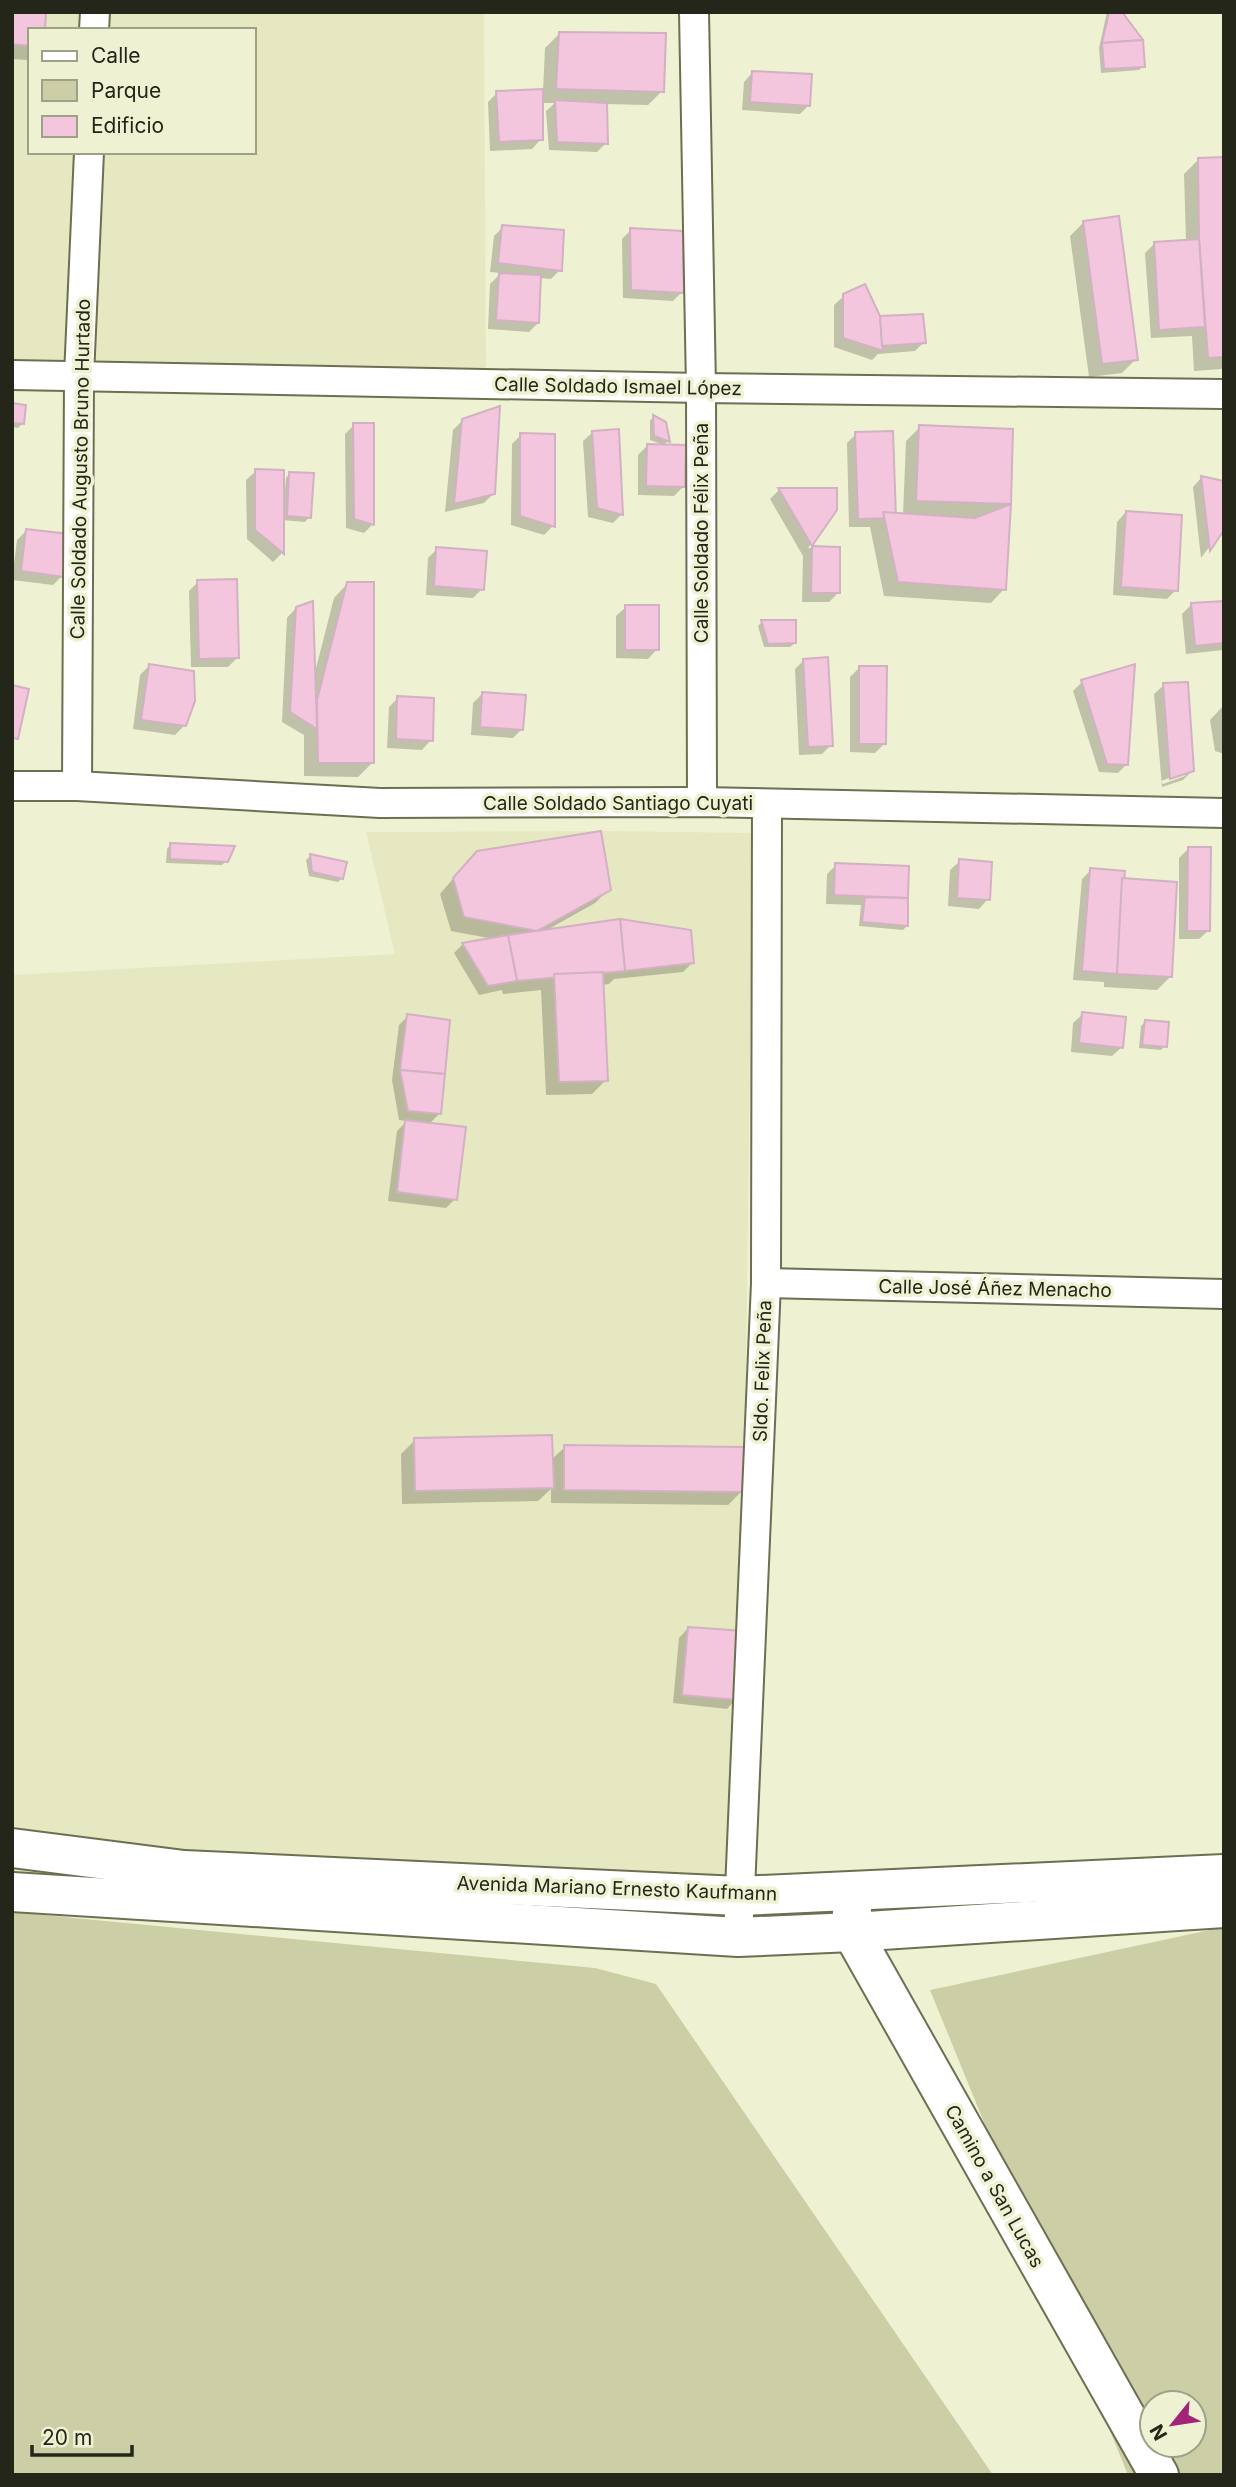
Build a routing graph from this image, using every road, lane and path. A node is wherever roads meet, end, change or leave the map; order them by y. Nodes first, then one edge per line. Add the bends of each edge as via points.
1 (694, 12) edge
2 (89, 154) edge
3 (12, 375) edge
4 (79, 376) junction
5 (701, 388) junction
6 (1224, 394) edge
7 (12, 786) edge
8 (77, 786) junction
9 (702, 802) junction
10 (767, 804) junction
11 (1224, 813) edge
12 (766, 1283) junction
13 (1224, 1294) edge
14 (12, 1848) edge
15 (1224, 1874) edge
16 (852, 1891) junction
17 (12, 1892) edge
18 (740, 1896) junction
19 (1224, 1908) edge
20 (852, 1932) junction
21 (738, 1937) junction
22 (1159, 2475) edge

1 - 5 street, Calle Soldado Félix Peña
2 - 4 street, Calle Soldado Augusto Bruno Hurtado
3 - 4 street, Calle Soldado Ismael López
4 - 5 street, Calle Soldado Ismael López
4 - 8 street, Calle Soldado Augusto Bruno Hurtado
5 - 6 street, Calle Soldado Ismael López
5 - 9 street, Calle Soldado Félix Peña
7 - 8 street, Calle Soldado Santiago Cuyati
8 - 9 street, Calle Soldado Santiago Cuyati via 380,803
9 - 10 street, Calle Soldado Santiago Cuyati
10 - 11 street, Calle Soldado Santiago Cuyati
10 - 12 street, Sldo. Felix Peña
12 - 13 street, Calle José Áñez Menacho
12 - 18 street, Sldo. Felix Peña
14 - 18 main road, Avenida Mariano Ernesto Kaufmann via 184,1870
15 - 16 main road, Avenida Mariano Ernesto Kaufmann
16 - 18 main road, Avenida Mariano Ernesto Kaufmann
16 - 20 main road, Camino a San Lucas
17 - 21 main road, Avenida Mariano Ernesto Kaufmann
18 - 21 street, Sldo. Felix Peña
19 - 20 main road, Avenida Mariano Ernesto Kaufmann
20 - 21 main road, Avenida Mariano Ernesto Kaufmann
20 - 22 main road, Camino a San Lucas

